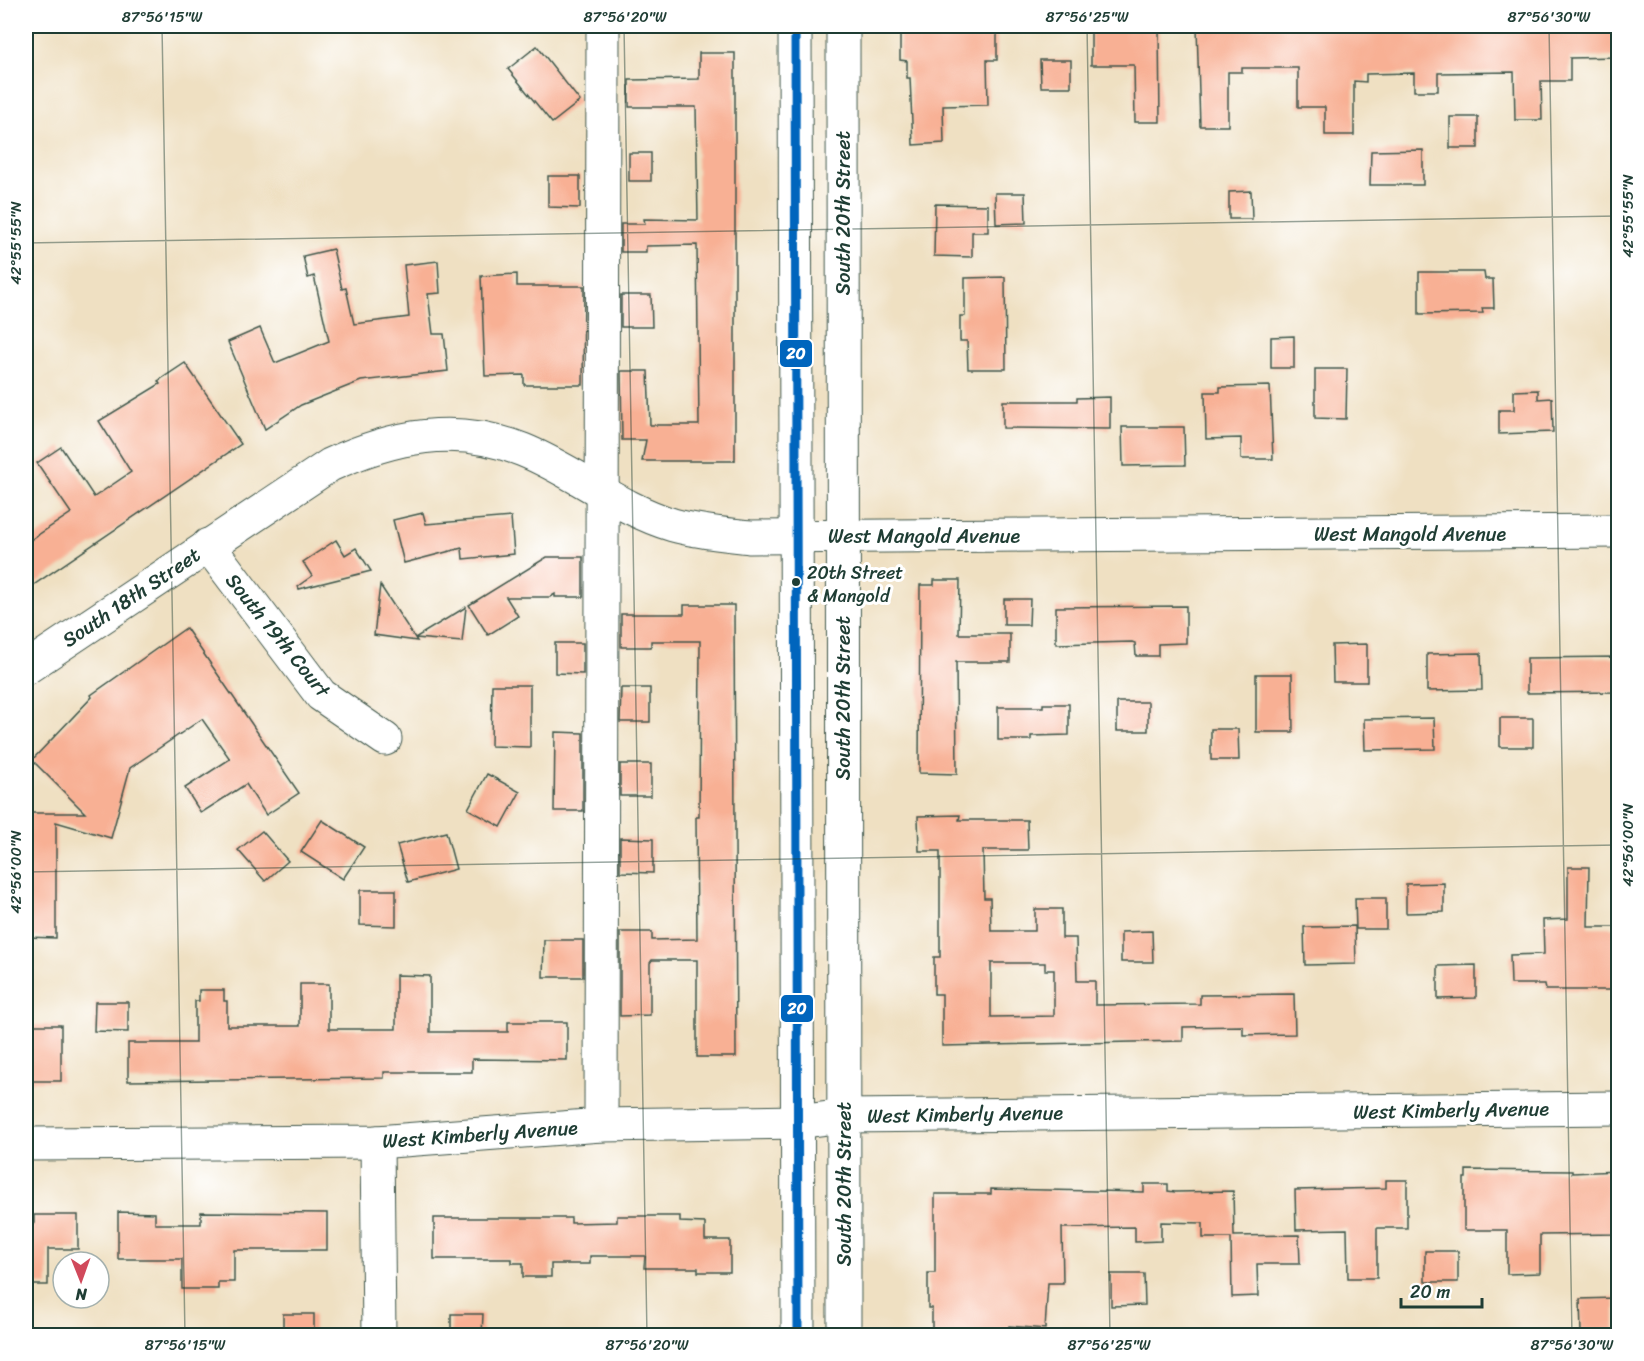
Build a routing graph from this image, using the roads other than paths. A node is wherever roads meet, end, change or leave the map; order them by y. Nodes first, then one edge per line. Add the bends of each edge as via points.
1 (603, 26) edge
2 (795, 26) edge
3 (843, 26) edge
4 (604, 495) junction
5 (1618, 531) edge
6 (797, 537) junction
7 (842, 537) junction
8 (208, 545) junction
9 (26, 668) edge
10 (385, 739) dead end
11 (1618, 1108) edge
12 (844, 1116) junction
13 (797, 1122) junction
14 (601, 1125) junction
15 (377, 1142) junction
16 (26, 1144) edge
17 (379, 1335) edge
18 (798, 1335) edge
19 (844, 1335) edge

1 - 4 street
2 - 6 street
3 - 7 street, South 20th Street
4 - 6 street, West Mangold Avenue via 674,525 750,537
4 - 8 street, West Mangold Avenue via 524,451 495,441 432,436 398,439 365,448 330,465
4 - 14 street
5 - 7 street, West Mangold Avenue
6 - 7 street, West Mangold Avenue
6 - 13 street
7 - 12 street, South 20th Street
8 - 9 street, South 18th Street
8 - 10 street, South 19th Court via 321,695
11 - 12 street, West Kimberly Avenue
12 - 13 street, West Kimberly Avenue
12 - 19 street, South 20th Street
13 - 14 street, West Kimberly Avenue
13 - 18 street
14 - 15 street, West Kimberly Avenue
15 - 16 street, West Kimberly Avenue
15 - 17 street

